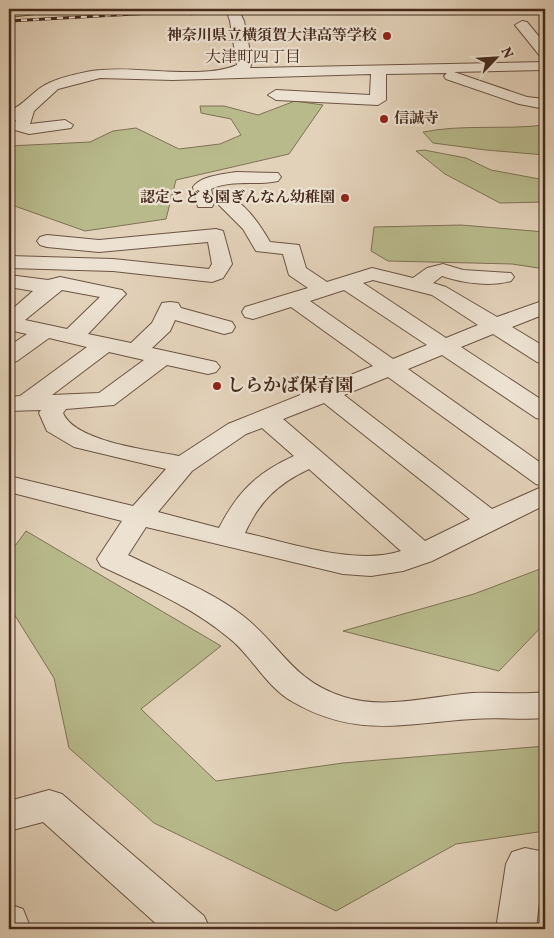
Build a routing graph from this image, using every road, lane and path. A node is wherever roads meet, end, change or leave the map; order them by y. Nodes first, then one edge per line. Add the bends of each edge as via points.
1 (44, 9) edge
2 (232, 9) edge
3 (424, 9) edge
4 (545, 10) edge
5 (9, 13) edge
6 (545, 66) edge
7 (378, 70) junction
8 (418, 70) junction
9 (230, 73) junction
10 (46, 91) junction
11 (21, 92) dead end
12 (276, 95) dead end
13 (545, 104) edge
14 (16, 114) edge
15 (65, 125) dead end
16 (224, 199) junction
17 (47, 241) dead end
18 (98, 255) junction
19 (9, 262) edge
20 (183, 273) junction
21 (504, 276) dead end
22 (9, 281) edge
23 (346, 282) junction
24 (417, 285) junction
25 (50, 287) junction
26 (324, 289) junction
27 (294, 299) junction
28 (171, 306) junction
29 (545, 306) edge
30 (253, 312) dead end
31 (9, 323) edge
32 (224, 327) dead end
33 (496, 327) junction
34 (45, 331) junction
35 (72, 337) junction
36 (105, 344) junction
37 (445, 346) junction
38 (136, 351) junction
39 (9, 356) edge
40 (163, 357) junction
41 (545, 357) edge
42 (208, 367) dead end
43 (391, 368) junction
44 (326, 393) junction
45 (57, 403) junction
46 (17, 404) edge
47 (545, 413) edge
48 (265, 417) junction
49 (312, 458) junction
50 (182, 465) junction
51 (545, 478) edge
52 (9, 484) edge
53 (545, 494) edge
54 (139, 517) junction
55 (490, 521) junction
56 (228, 539) junction
57 (422, 554) junction
58 (545, 705) edge
59 (9, 816) edge
60 (545, 868) edge
61 (9, 922) edge
62 (11, 929) edge
63 (190, 929) edge
64 (516, 929) edge

1 - 5 street
2 - 9 street via 245,65
3 - 4 highway
6 - 8 street
7 - 8 street
7 - 9 street
7 - 12 street via 378,100
8 - 13 street
9 - 10 street via 173,76 100,74 75,79
10 - 11 street via 35,88
10 - 14 street
14 - 15 street via 27,112 21,127 29,129
16 - 16 street via 273,181 235,176 202,187
16 - 26 street via 251,226 263,247 292,249 296,272
17 - 18 street
18 - 19 street
18 - 20 street
18 - 20 street via 216,235 222,264 216,274
20 - 28 street
21 - 24 street via 461,276 443,270 434,272
22 - 25 street
23 - 24 street via 372,274
23 - 26 street
23 - 37 street
24 - 33 street via 439,291
25 - 31 street
25 - 35 street via 60,283 115,294
26 - 27 street
27 - 30 street
27 - 43 street
28 - 32 street
28 - 38 street via 162,326
29 - 33 street
31 - 34 street
33 - 37 street
33 - 41 street
34 - 35 street
34 - 39 street
35 - 36 street
36 - 38 street
36 - 46 street
37 - 43 street
37 - 47 street
38 - 40 street
40 - 42 street
40 - 45 street via 105,400
43 - 44 street
43 - 51 street
44 - 48 street
44 - 55 street
45 - 46 street
45 - 50 street via 51,413 56,426 83,442
48 - 49 street
48 - 50 street via 237,428
49 - 56 street via 260,486 244,505
49 - 57 street
50 - 54 street
52 - 54 street
53 - 55 street
54 - 56 street
54 - 58 street via 111,559 214,611 242,631 278,675 303,693 359,713 395,714 475,706
55 - 57 street
56 - 57 street via 343,564 394,564
59 - 63 street via 49,805
60 - 64 street via 525,864
61 - 62 street

